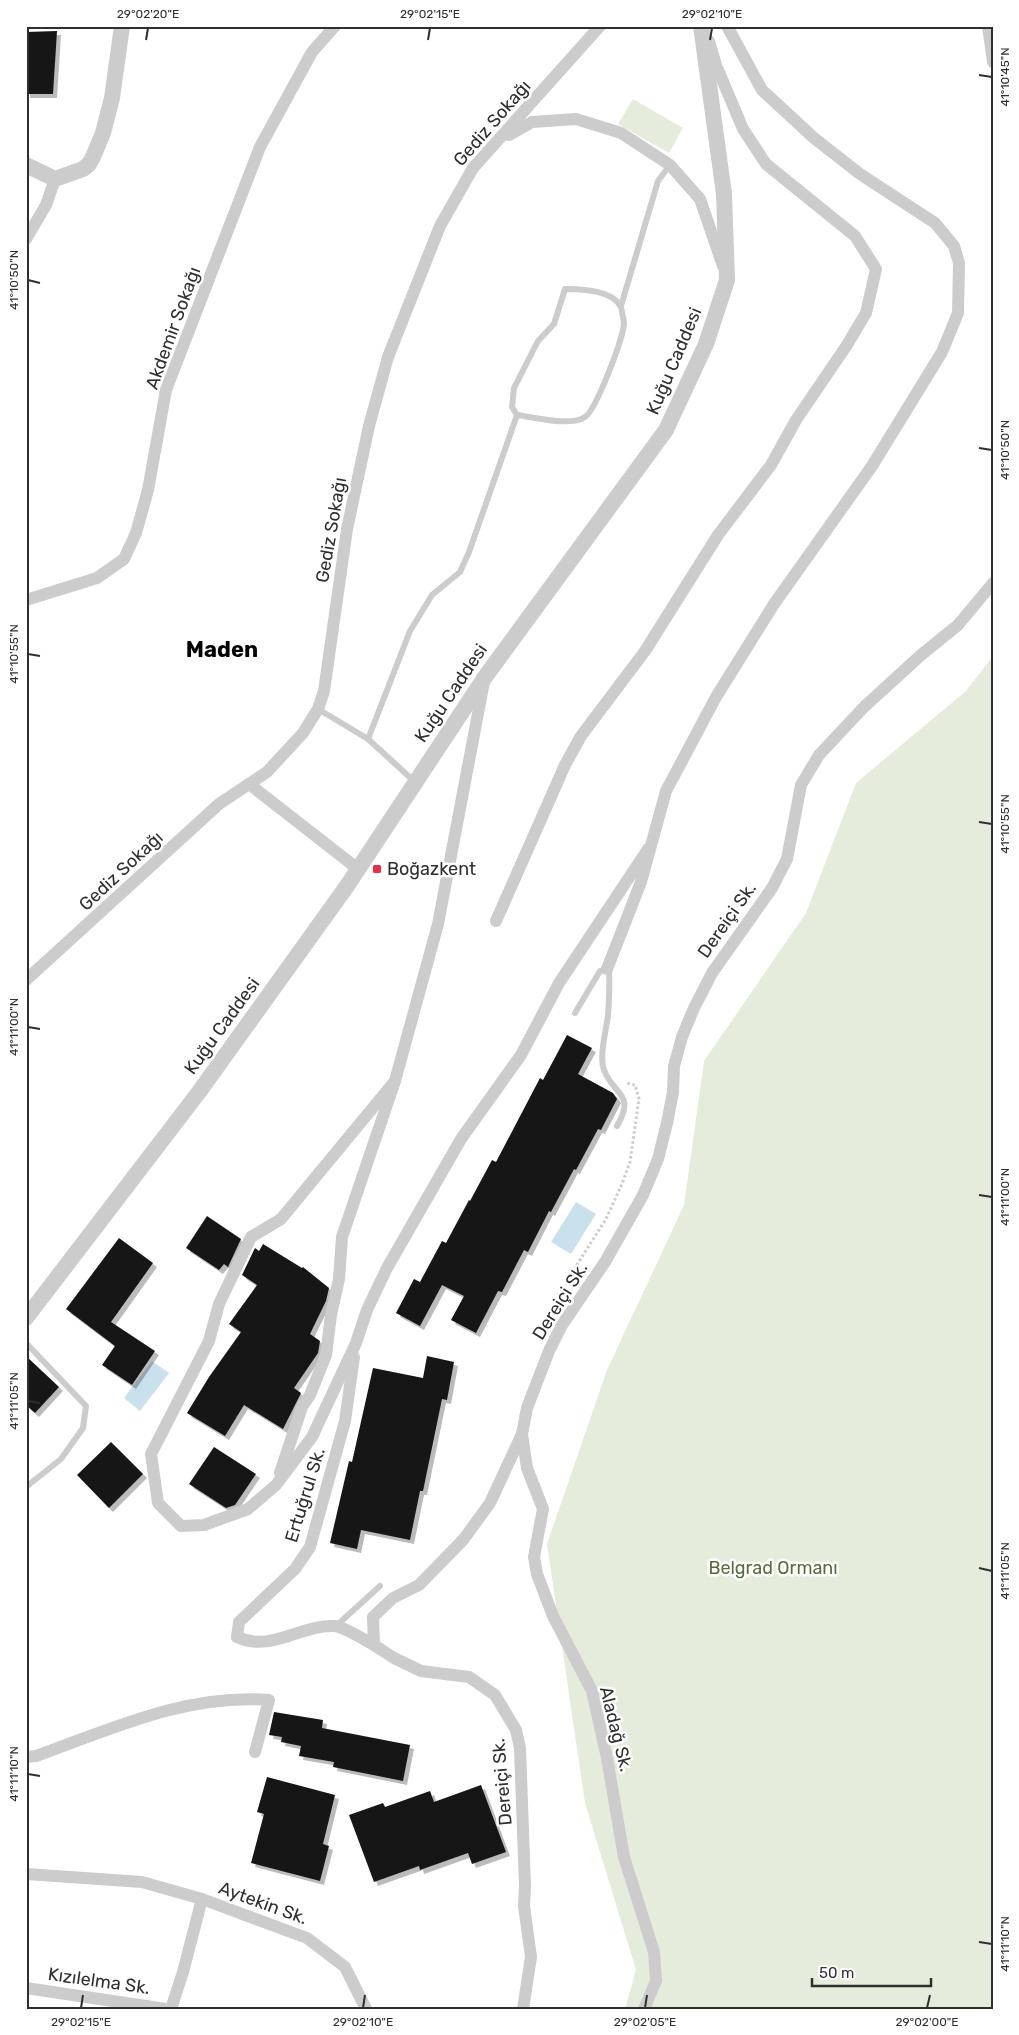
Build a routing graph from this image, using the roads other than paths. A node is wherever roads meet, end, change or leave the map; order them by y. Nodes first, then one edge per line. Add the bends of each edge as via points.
1 (122, 26) edge
2 (336, 26) edge
3 (600, 26) edge
4 (703, 26) edge
5 (727, 26) edge
6 (988, 26) edge
7 (993, 62) edge
8 (498, 141) junction
9 (26, 164) edge
10 (670, 165) junction
11 (55, 179) junction
12 (26, 239) edge
13 (727, 280) junction
14 (621, 306) junction
15 (517, 415) junction
16 (993, 583) edge
17 (26, 600) edge
18 (485, 677) junction
19 (318, 709) junction
20 (368, 739) junction
21 (416, 782) junction
22 (249, 784) junction
23 (648, 850) junction
24 (358, 869) junction
25 (496, 921) dead end
26 (607, 969) junction
27 (26, 980) edge
28 (575, 1013) dead end
29 (395, 1081) junction
30 (617, 1126) dead end
31 (26, 1318) edge
32 (26, 1343) edge
33 (356, 1343) junction
34 (522, 1434) junction
35 (276, 1485) junction
36 (26, 1487) edge
37 (380, 1586) dead end
38 (336, 1626) junction
39 (374, 1645) junction
40 (254, 1752) dead end
41 (26, 1757) edge
42 (26, 1874) edge
43 (202, 1899) junction
44 (26, 1988) edge
45 (83, 2003) edge
46 (166, 2009) edge
47 (170, 2009) edge
48 (366, 2009) edge
49 (523, 2009) edge
50 (644, 2009) edge

1 - 11 street via 112,98 93,157 82,169
2 - 17 street, Akdemir Sokağı via 312,52 260,147 166,390 148,490 136,533 124,559 97,578
3 - 8 street, Gediz Sokağı
4 - 13 street, Kuğu Caddesi via 724,194
4 - 25 street via 743,129 766,164 855,236 876,269 866,313 796,420 771,466 718,535 645,650 581,736 564,765
5 - 23 street via 762,90 814,138 860,174 935,223 954,246 959,263 958,313 942,352 872,466 774,604 716,697 666,791
6 - 7 street
8 - 10 street via 532,122 576,119 622,133
8 - 19 street, Gediz Sokağı via 473,168 440,226 388,357 347,529 324,691
9 - 11 street
10 - 13 street via 700,199
10 - 14 lane via 658,181
11 - 12 street via 46,205
13 - 18 street, Kuğu Caddesi via 706,344 666,430
14 - 15 lane via 624,324 594,408 585,417 571,421
14 - 15 lane via 609,296 586,289 565,289 554,324 538,341 514,388 512,407
15 - 20 lane via 460,572 432,596 410,631
16 - 34 street, Dereiçi Sk. via 958,625 864,707 819,755 801,785 787,859 772,888 712,973 682,1038 658,1160 643,1195 605,1262 562,1325 527,1408
18 - 21 street, Kuğu Caddesi
18 - 29 street via 438,924
19 - 20 lane
19 - 22 street, Gediz Sokağı via 273,766
20 - 21 lane
21 - 24 street, Kuğu Caddesi
22 - 24 street
22 - 27 street, Gediz Sokağı via 219,804
23 - 26 street via 641,882
23 - 33 street via 559,983 521,1055 461,1138 387,1268
24 - 31 street, Kuğu Caddesi via 200,1092
26 - 28 lane via 600,971
26 - 30 lane via 609,993 603,1058 604,1069 624,1098 624,1114
29 - 35 street via 342,1237 339,1279 326,1355 302,1407
29 - 35 street via 281,1219 251,1237 219,1304 209,1341 151,1454 158,1502 181,1526 204,1526 248,1509
32 - 36 lane via 86,1406 83,1428 62,1459
33 - 35 street via 312,1437
33 - 38 street, Ertuğrul Sk. via 345,1420 310,1547 295,1569 239,1622 237,1637 264,1643
34 - 39 street, Dereiçi Sk. via 490,1503 463,1540 420,1585 394,1598 374,1618
34 - 50 street, Aladağ Sk. via 527,1468 543,1509 534,1556 537,1574 553,1616 592,1691 624,1857 654,1952 656,1981
37 - 38 lane
38 - 39 street
39 - 49 street, Dereiçi Sk. via 421,1671 469,1677 495,1695 516,1730 520,1748 524,1906 532,1958
40 - 41 street via 269,1700 229,1700 175,1708
42 - 43 street, Aytekin Sk. via 142,1882
43 - 47 street, Aytekin Sk. via 184,1972
43 - 48 street, Aytekin Sk. via 307,1938 345,1967
44 - 45 street, Kızılelma Sk.
45 - 46 street, Kızılelma Sk.

